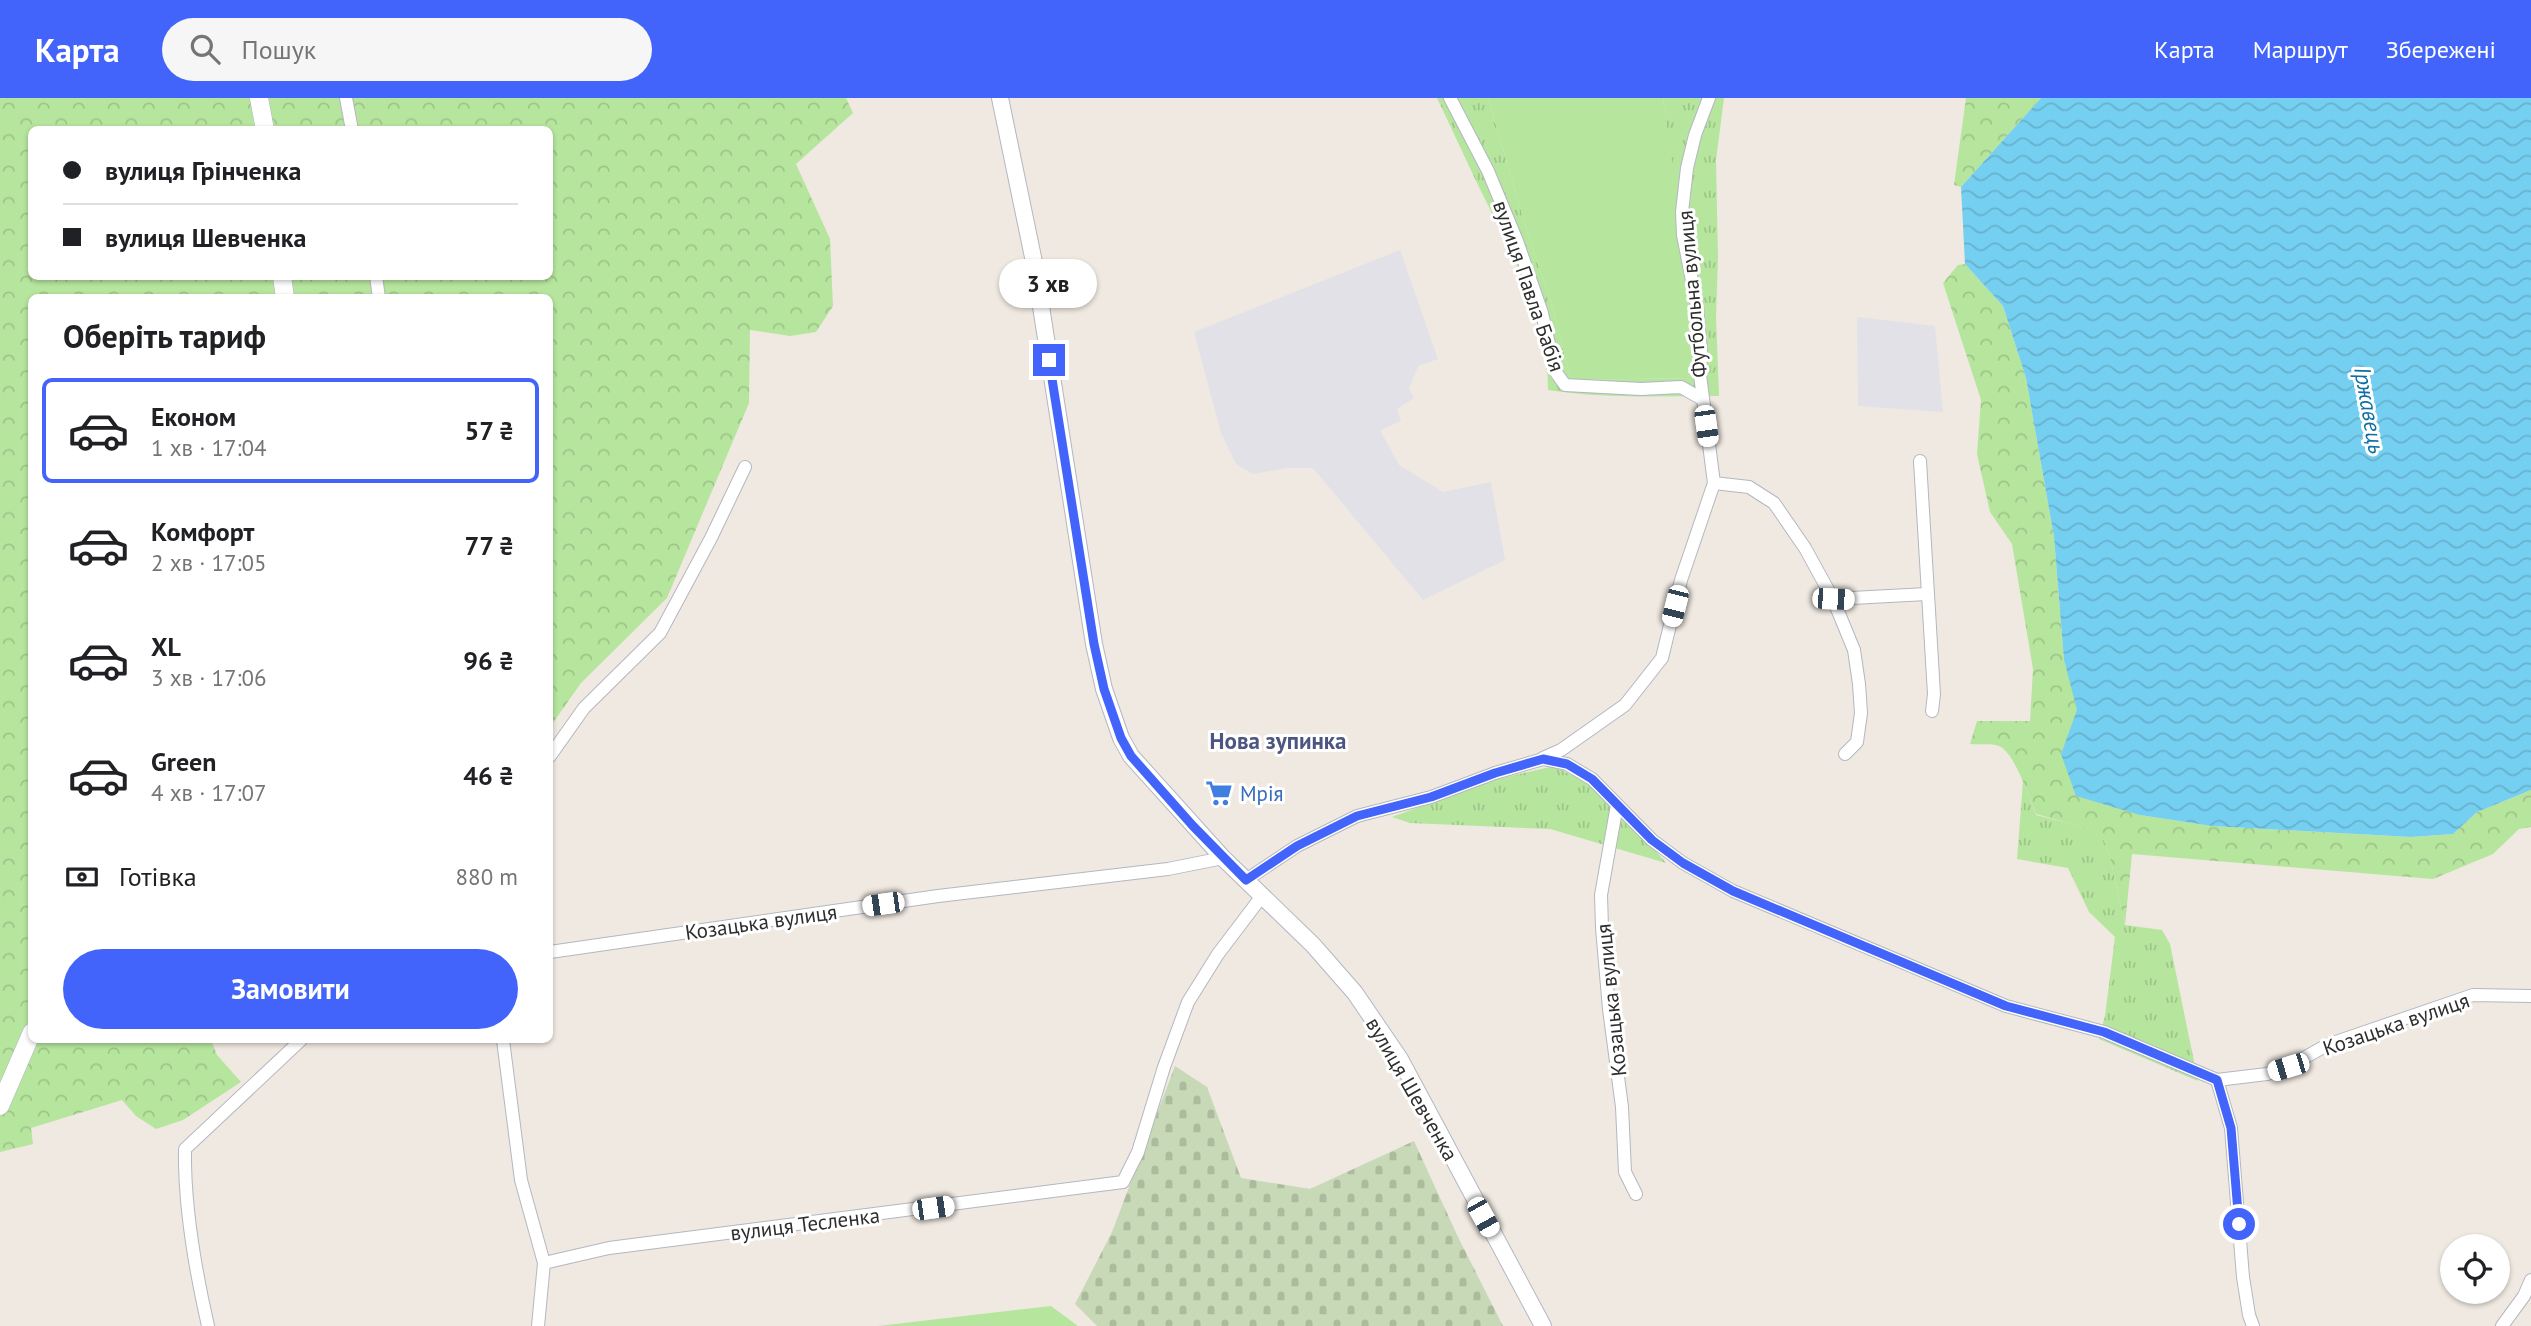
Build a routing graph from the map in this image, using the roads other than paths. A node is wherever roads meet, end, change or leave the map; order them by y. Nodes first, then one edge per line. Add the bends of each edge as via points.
1 (260, 98) edge
2 (346, 98) edge
3 (1000, 98) edge
4 (1450, 98) edge
5 (1709, 98) edge
6 (264, 126) edge
7 (351, 126) edge
8 (1702, 399) junction
9 (1920, 461) dead end
10 (745, 467) dead end
11 (1714, 483) junction
12 (1927, 593) junction
13 (1833, 599) junction
14 (1932, 710) dead end
15 (553, 752) edge
16 (1845, 754) dead end
17 (1543, 759) junction
18 (1616, 805) junction
19 (1223, 858) junction
20 (1246, 880) junction
21 (1262, 897) junction
22 (553, 952) edge
23 (2531, 996) edge
24 (28, 1041) edge
25 (298, 1043) edge
26 (503, 1043) edge
27 (2217, 1080) junction
28 (0, 1106) edge
29 (1636, 1194) dead end
30 (544, 1263) junction
31 (2531, 1280) edge
32 (208, 1326) edge
33 (538, 1326) edge
34 (1543, 1326) edge
35 (2253, 1326) edge
36 (2502, 1326) edge

1 - 6 main road
2 - 7 street
3 - 19 street, вулиця Шевченка via 1034,262 1104,689 1131,756
4 - 8 street, вулиця Павла Бабія via 1517,241 1542,313 1555,371 1565,385 1681,387
5 - 8 street, Футбольна вулиця via 1687,168 1682,212 1697,306
8 - 11 street, Футбольна вулиця
9 - 12 street
10 - 15 street via 660,633 584,708
11 - 13 street via 1749,487 1774,503
11 - 17 street via 1661,658 1625,705
12 - 13 street
12 - 14 street
13 - 16 street via 1854,650 1860,684 1857,743
17 - 18 street, Козацька вулиця via 1567,764 1592,779
17 - 20 street via 1431,797 1357,816 1297,846
18 - 27 street, Козацька вулиця via 1683,863 1733,891 2006,1006 2104,1032
18 - 29 street, Козацька вулиця via 1601,895 1602,928 1625,1172
19 - 20 street, вулиця Шевченка
19 - 22 street, Козацька вулиця
20 - 21 street, вулиця Шевченка
21 - 30 street, вулиця Тесленка via 1188,1002 1138,1152 1123,1182 609,1248
21 - 34 street, вулиця Шевченка via 1355,993 1400,1059
23 - 27 street, Козацька вулиця via 2473,995 2328,1045 2288,1067
24 - 28 main road
25 - 32 street via 186,1149 197,1275
26 - 30 street via 521,1180
27 - 35 street via 2231,1128 2243,1277
30 - 33 street
31 - 36 street

